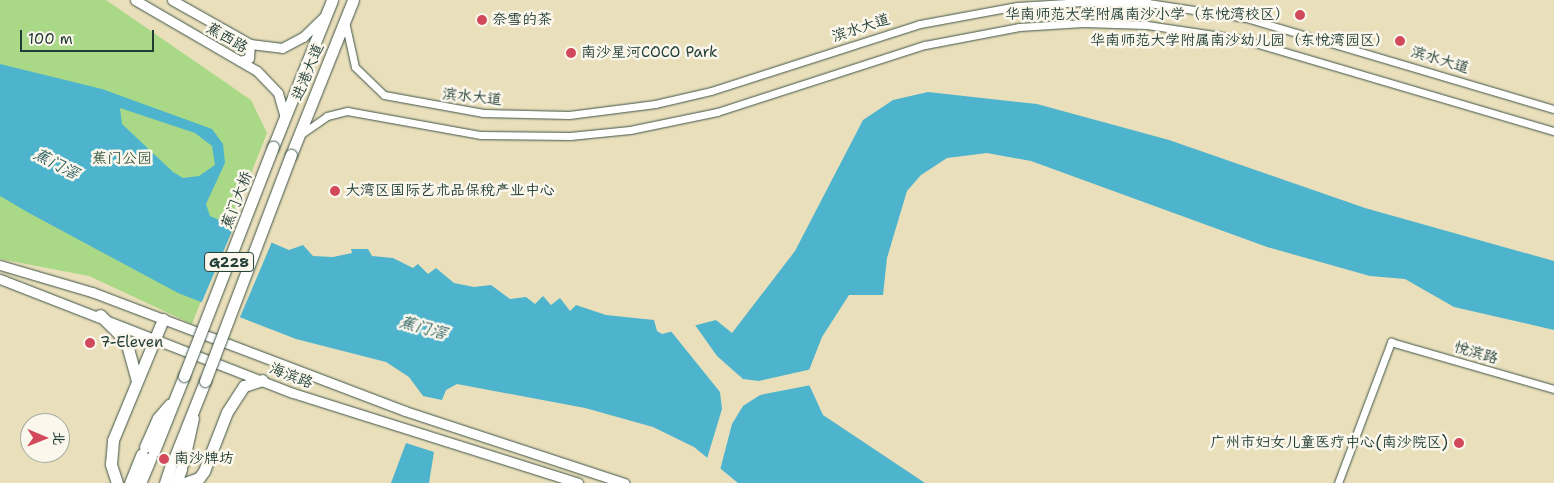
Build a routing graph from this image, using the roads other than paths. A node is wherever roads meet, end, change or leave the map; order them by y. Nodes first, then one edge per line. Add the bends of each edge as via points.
1 (135, 0) edge
2 (172, 0) edge
3 (332, 0) edge
4 (353, 0) edge
5 (1126, 1) edge
6 (326, 15) junction
7 (347, 15) junction
8 (1126, 24) junction
9 (250, 44) junction
10 (240, 62) junction
11 (1554, 109) edge
12 (285, 118) junction
13 (1554, 131) edge
14 (298, 137) junction
15 (273, 148) joint
16 (0, 265) edge
17 (0, 279) edge
18 (100, 316) junction
19 (163, 319) junction
20 (157, 337) junction
21 (262, 380) junction
22 (137, 383) junction
23 (1554, 389) edge
24 (148, 452) junction
25 (177, 464) junction
26 (117, 483) edge
27 (130, 483) edge
28 (140, 483) edge
29 (165, 483) edge
30 (176, 483) edge
31 (185, 483) edge
32 (578, 483) edge
33 (624, 483) edge
34 (1338, 483) edge

1 - 10 street, 蕉西路
2 - 9 street, 蕉西路
3 - 6 highway, 进港大道 / G228
4 - 7 highway, 进港大道 / G228
5 - 7 street, 滨水大道 via 1050,3 952,16 683,98 627,109 540,115 454,110 384,95 363,78 352,61 346,42
5 - 8 street
5 - 11 street, 滨水大道 via 1246,18
6 - 9 street, 蕉西路 via 303,37 282,48
6 - 12 highway, 进港大道 / G228
7 - 14 highway, 进港大道 / G228
8 - 13 street via 1249,41
8 - 14 street via 1043,25 956,37 717,112 630,130 560,136 481,135 347,111 318,120
9 - 10 street via 252,54
10 - 12 street, 蕉西路 via 278,92
12 - 15 highway, 进港大道 / G228
14 - 25 highway, 进港大道 / G228, bridge via 195,401 191,441
15 - 24 highway, 蕉门大桥 / G228, bridge via 176,397 158,418
16 - 19 street via 92,292
17 - 18 street, 海滨路
18 - 20 street, 海滨路
18 - 22 highway via 126,341
19 - 20 highway
19 - 33 street via 426,418
20 - 21 street, 海滨路
20 - 22 highway
21 - 31 highway via 244,386 227,412 204,471 199,478
21 - 32 street, 海滨路
22 - 26 highway via 113,440 111,464
23 - 34 street, 悦滨路 via 1391,342
24 - 27 highway
24 - 28 highway
25 - 29 highway
25 - 30 highway

